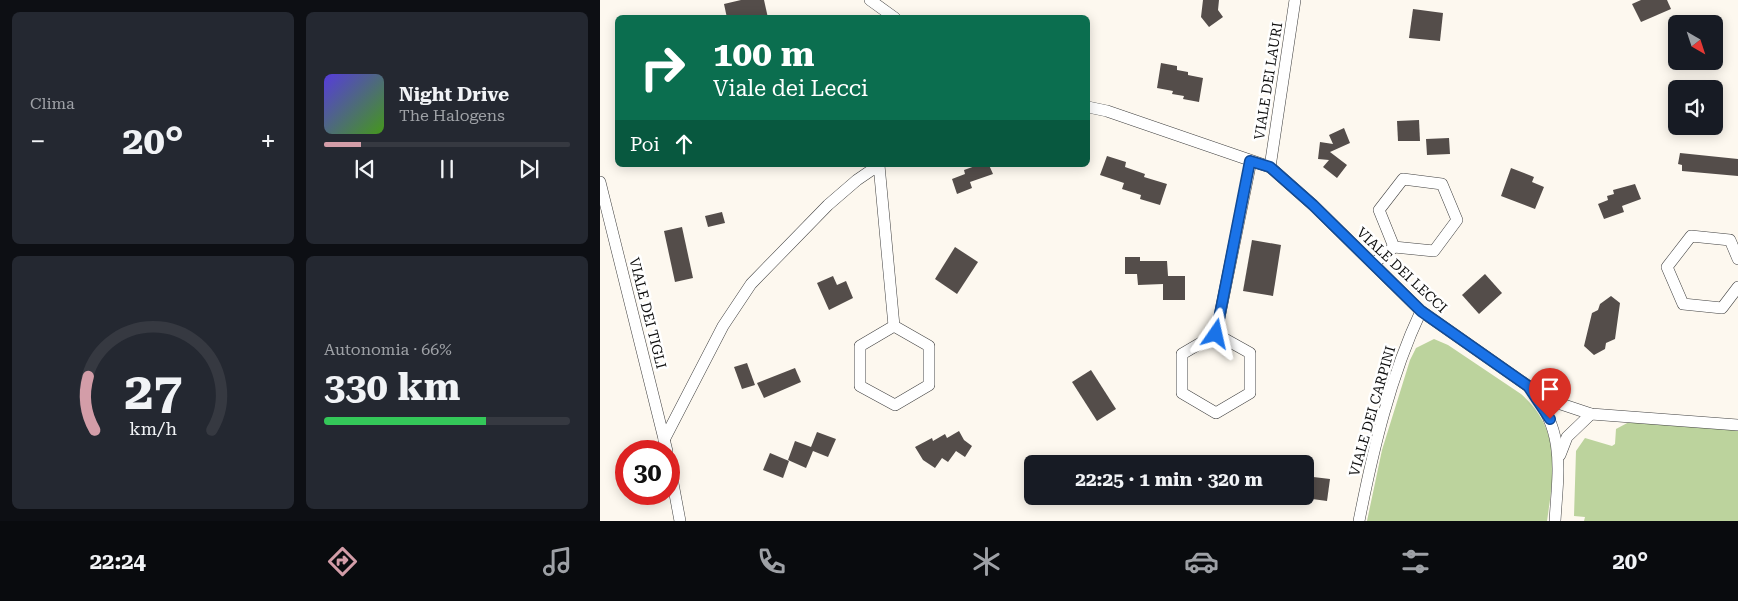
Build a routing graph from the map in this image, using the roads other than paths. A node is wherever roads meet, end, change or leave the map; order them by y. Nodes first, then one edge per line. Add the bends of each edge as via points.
1 (870, 0) edge
2 (1295, 0) edge
3 (892, 15) edge
4 (1090, 107) edge
5 (1250, 161) junction
6 (876, 167) edge
7 (879, 167) edge
8 (1270, 167) junction
9 (600, 182) edge
10 (1394, 247) junction
11 (1738, 259) edge
12 (1373, 264) junction
13 (1738, 287) edge
14 (1421, 311) junction
15 (894, 326) junction
16 (1216, 334) junction
17 (1528, 386) junction
18 (1591, 414) junction
19 (1738, 425) edge
20 (664, 440) edge
21 (667, 440) edge
22 (1560, 458) junction
23 (677, 505) edge
24 (680, 521) edge
25 (1359, 521) edge
26 (1555, 521) edge

1 - 3 street
2 - 8 street, VIALE DEI LAURI
4 - 5 street, VIALE DEI LECCI
5 - 8 street, VIALE DEI LECCI
5 - 16 street
6 - 21 street via 828,205 751,284 723,326
7 - 15 street
8 - 12 street, VIALE DEI LECCI
9 - 20 street, VIALE DEI TIGLI
10 - 10 street via 1434,251 1446,236 1457,220 1442,184 1403,179 1379,210
10 - 12 street
11 - 13 street via 1730,240 1691,236 1667,267 1683,304 1722,308
12 - 14 street, VIALE DEI LECCI
14 - 17 street, VIALE DEI LECCI
14 - 25 street, VIALE DEI CARPINI via 1406,345 1384,417
15 - 15 street via 860,346 860,386 895,405 929,385 929,346
16 - 16 street via 1182,354 1182,393 1216,413 1250,392 1250,353
17 - 18 street, VIALE DEI LECCI via 1558,403
17 - 22 street via 1550,419
18 - 19 street, VIALE DEI LECCI
18 - 22 street via 1567,437
22 - 26 street
23 - 24 street

